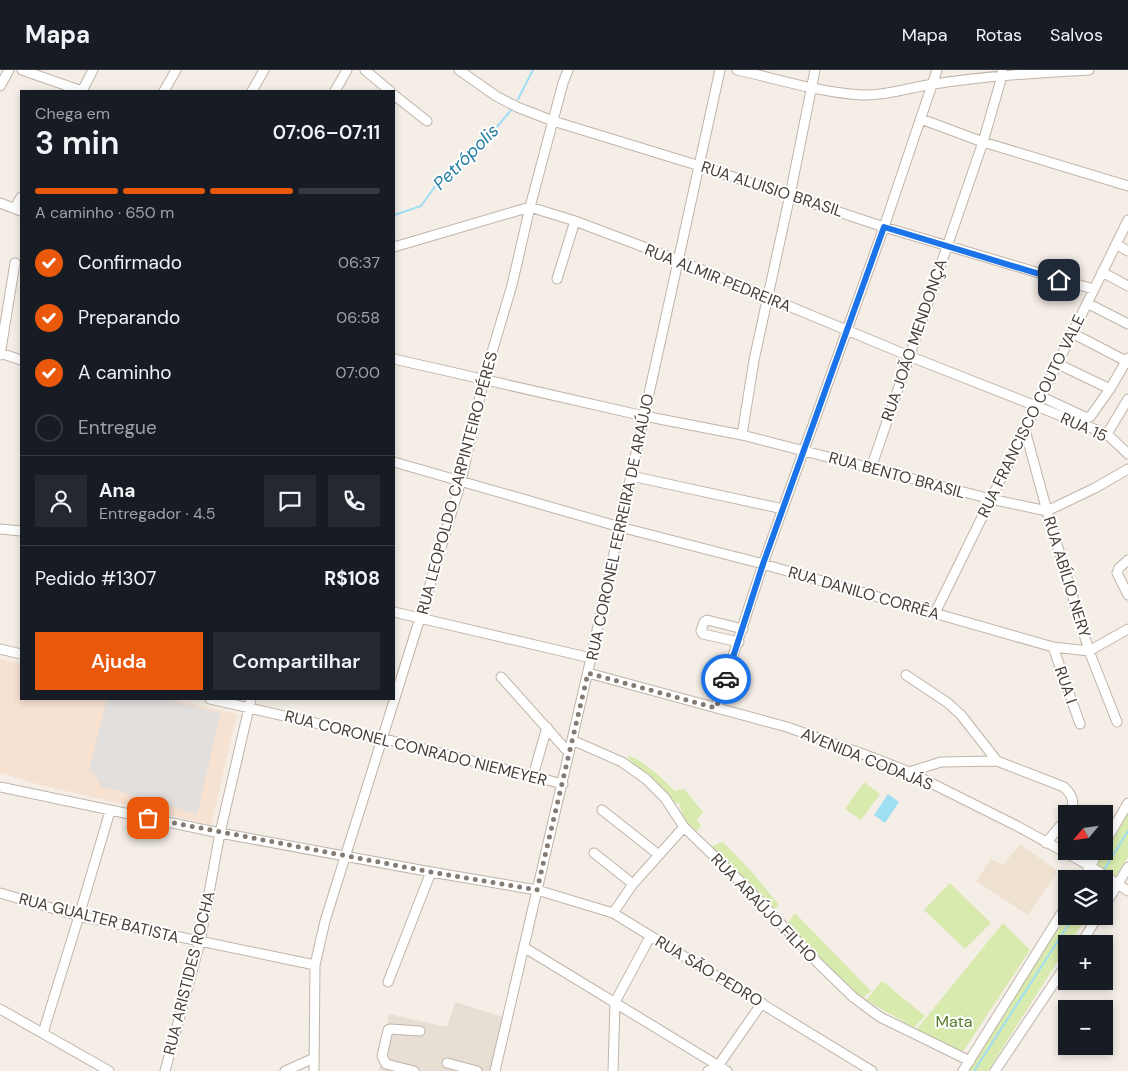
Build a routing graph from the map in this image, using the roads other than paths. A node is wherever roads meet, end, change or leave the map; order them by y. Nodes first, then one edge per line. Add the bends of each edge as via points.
1 (9, 70) edge
2 (22, 70) edge
3 (94, 70) edge
4 (176, 70) edge
5 (264, 70) edge
6 (347, 70) edge
7 (365, 70) edge
8 (459, 70) edge
9 (568, 70) edge
10 (720, 70) edge
11 (737, 70) edge
12 (815, 70) edge
13 (937, 70) edge
14 (1089, 70) edge
15 (1002, 73) edge
16 (933, 84) junction
17 (0, 86) edge
18 (812, 87) junction
19 (79, 90) edge
20 (83, 90) edge
21 (165, 90) edge
22 (253, 90) edge
23 (336, 90) edge
24 (389, 90) edge
25 (395, 96) edge
26 (921, 119) junction
27 (427, 121) dead end
28 (553, 121) junction
29 (983, 142) junction
30 (700, 166) junction
31 (1128, 186) edge
32 (790, 195) junction
33 (0, 203) edge
34 (530, 207) junction
35 (18, 210) edge
36 (1128, 220) edge
37 (575, 221) junction
38 (884, 227) junction
39 (1116, 244) junction
40 (946, 246) junction
41 (395, 248) edge
42 (1128, 251) edge
43 (678, 260) junction
44 (15, 263) dead end
45 (1102, 272) junction
46 (557, 278) dead end
47 (1128, 286) edge
48 (1093, 289) junction
49 (768, 298) junction
50 (1087, 303) junction
51 (1128, 324) edge
52 (847, 330) junction
53 (1072, 334) junction
54 (0, 354) edge
55 (909, 356) junction
56 (395, 359) edge
57 (1127, 359) edge
58 (20, 360) edge
59 (1058, 364) junction
60 (484, 379) junction
61 (1110, 389) junction
62 (1042, 397) junction
63 (1128, 399) edge
64 (1037, 407) junction
65 (644, 416) junction
66 (1025, 430) junction
67 (1107, 434) junction
68 (742, 435) junction
69 (804, 450) junction
70 (1128, 454) edge
71 (395, 462) edge
72 (871, 468) junction
73 (1128, 469) edge
74 (631, 476) junction
75 (461, 481) junction
76 (991, 499) junction
77 (783, 508) junction
78 (1048, 511) junction
79 (620, 527) junction
80 (0, 529) edge
81 (20, 531) edge
82 (1127, 560) edge
83 (763, 564) junction
84 (1128, 595) edge
85 (395, 612) edge
86 (935, 613) junction
87 (420, 618) junction
88 (743, 629) junction
89 (1128, 629) edge
90 (739, 642) junction
91 (1053, 647) junction
92 (0, 649) edge
93 (1089, 651) junction
94 (20, 654) edge
95 (591, 658) junction
96 (588, 673) junction
97 (906, 675) dead end
98 (501, 677) dead end
99 (395, 695) edge
100 (220, 700) edge
101 (393, 700) edge
102 (249, 703) edge
103 (716, 708) junction
104 (1117, 722) dead end
105 (1080, 724) dead end
106 (547, 727) junction
107 (381, 738) junction
108 (572, 740) junction
109 (569, 753) junction
110 (997, 761) junction
111 (909, 772) junction
112 (534, 776) junction
113 (563, 784) junction
114 (0, 787) edge
115 (1128, 804) edge
116 (1074, 805) edge
117 (602, 810) dead end
118 (110, 811) junction
119 (684, 827) junction
120 (1058, 828) edge
121 (1113, 829) edge
122 (220, 833) junction
123 (1046, 842) junction
124 (594, 853) dead end
125 (659, 855) junction
126 (344, 856) junction
127 (1096, 860) edge
128 (1128, 867) edge
129 (1093, 868) junction
130 (431, 872) junction
131 (1115, 883) junction
132 (634, 884) junction
133 (1113, 887) edge
134 (537, 890) junction
135 (1128, 891) edge
136 (0, 893) edge
137 (613, 913) junction
138 (79, 916) junction
139 (1058, 919) edge
140 (650, 937) junction
141 (200, 942) junction
142 (525, 948) junction
143 (315, 965) junction
144 (1058, 977) edge
145 (388, 982) dead end
146 (615, 1002) junction
147 (762, 1003) junction
148 (0, 1009) edge
149 (420, 1031) dead end
150 (43, 1033) junction
151 (314, 1058) junction
152 (970, 1061) junction
153 (447, 1063) dead end
154 (718, 1066) junction
155 (862, 1069) edge
156 (109, 1071) edge
157 (166, 1071) edge
158 (285, 1071) edge
159 (314, 1071) edge
160 (414, 1071) edge
161 (477, 1071) edge
162 (495, 1071) edge
163 (613, 1071) edge
164 (708, 1071) edge
165 (727, 1071) edge
166 (872, 1071) edge
167 (963, 1071) edge
168 (995, 1071) edge

1 - 17 street
2 - 19 street
3 - 20 street
4 - 21 street
5 - 22 street
6 - 23 street
7 - 24 street
8 - 28 street, RUA ALUISIO BRASIL via 496,96
9 - 28 street, RUA LEOPOLDO CARPINTEIRO PÉRES
10 - 30 street, RUA CORONEL FERREIRA DE ARAÚJO
11 - 18 street
12 - 18 street
13 - 16 street
14 - 15 street
15 - 16 street
15 - 29 street, RUA JOÃO MENDONÇA
16 - 18 street via 866,95
16 - 26 street
18 - 32 street
25 - 27 street
26 - 29 street
26 - 38 street
28 - 30 street, RUA ALUISIO BRASIL
28 - 34 street, RUA LEOPOLDO CARPINTEIRO PÉRES
29 - 31 street
29 - 40 street, RUA JOÃO MENDONÇA
30 - 32 street, RUA ALUISIO BRASIL
30 - 43 street, RUA CORONEL FERREIRA DE ARAÚJO
32 - 38 street, RUA ALUISIO BRASIL
32 - 49 street
33 - 35 street
34 - 37 street, RUA ALMIR PEDREIRA
34 - 41 street
34 - 60 street, RUA LEOPOLDO CARPINTEIRO PÉRES via 512,286
36 - 39 street, RUA FRANCISCO COUTO VALE
37 - 43 street, RUA ALMIR PEDREIRA
37 - 46 street
38 - 40 street, RUA ALUISIO BRASIL
38 - 52 street
39 - 42 street
39 - 45 street, RUA FRANCISCO COUTO VALE
40 - 48 street, RUA ALUISIO BRASIL
40 - 55 street, RUA JOÃO MENDONÇA
43 - 49 street, RUA ALMIR PEDREIRA
43 - 65 street, RUA CORONEL FERREIRA DE ARAÚJO
44 - 54 street
45 - 47 street
45 - 48 street, RUA FRANCISCO COUTO VALE
48 - 50 street, RUA FRANCISCO COUTO VALE
49 - 52 street, RUA ALMIR PEDREIRA
49 - 68 street
50 - 51 street
50 - 53 street, RUA FRANCISCO COUTO VALE
52 - 55 street, RUA ALMIR PEDREIRA
52 - 69 street
53 - 57 street
53 - 59 street, RUA FRANCISCO COUTO VALE
54 - 58 street
55 - 64 street, RUA ALMIR PEDREIRA
55 - 72 street, RUA JOÃO MENDONÇA
56 - 60 street, RUA BENTO BRASIL
57 - 61 street
59 - 61 street
59 - 62 street, RUA FRANCISCO COUTO VALE
60 - 65 street, RUA BENTO BRASIL
60 - 75 street, RUA LEOPOLDO CARPINTEIRO PÉRES
61 - 62 street via 1090,417
62 - 64 street, RUA FRANCISCO COUTO VALE
63 - 67 street
64 - 66 street, RUA FRANCISCO COUTO VALE
64 - 67 street, RUA 15
65 - 68 street, RUA BENTO BRASIL
65 - 74 street, RUA CORONEL FERREIRA DE ARAÚJO
66 - 76 street, RUA FRANCISCO COUTO VALE
66 - 78 street, RUA ABÍLIO NERY
67 - 70 street, RUA 15
68 - 69 street, RUA BENTO BRASIL
69 - 72 street, RUA BENTO BRASIL
69 - 77 street
71 - 75 street, RUA DANILO CORRÊA
72 - 76 street, RUA BENTO BRASIL
73 - 78 street
74 - 77 street
74 - 79 street, RUA CORONEL FERREIRA DE ARAÚJO
75 - 79 street, RUA DANILO CORRÊA
75 - 87 street, RUA LEOPOLDO CARPINTEIRO PÉRES
76 - 78 street, RUA BENTO BRASIL
76 - 86 street, RUA FRANCISCO COUTO VALE
77 - 83 street
78 - 93 street, RUA ABÍLIO NERY
79 - 83 street, RUA DANILO CORRÊA
79 - 95 street, RUA CORONEL FERREIRA DE ARAÚJO
80 - 81 street
82 - 84 street via 1117,573
83 - 86 street, RUA DANILO CORRÊA
83 - 88 street
85 - 87 street
86 - 91 street, RUA DANILO CORRÊA
87 - 95 street
87 - 99 street, RUA LEOPOLDO CARPINTEIRO PÉRES
88 - 90 street
88 - 90 street via 704,622 704,634
89 - 93 street
90 - 103 street
91 - 93 street, RUA DANILO CORRÊA
91 - 105 street, RUA I
92 - 94 street
93 - 104 street, RUA ABÍLIO NERY
95 - 96 street, RUA CORONEL FERREIRA DE ARAÚJO
96 - 103 street, AVENIDA CODAJÁS
96 - 108 street, RUA CORONEL FERREIRA DE ARAÚJO
97 - 110 street via 948,703
98 - 106 street
100 - 102 street, RUA CORONEL CONRADO NIEMEYER
101 - 107 street, RUA LEOPOLDO CARPINTEIRO PÉRES
102 - 107 street, RUA CORONEL CONRADO NIEMEYER
102 - 122 street, RUA ARISTIDES ROCHA
103 - 111 street, AVENIDA CODAJÁS via 788,727
106 - 109 street
106 - 112 street
107 - 112 street, RUA CORONEL CONRADO NIEMEYER
107 - 126 street, RUA LEOPOLDO CARPINTEIRO PÉRES
108 - 109 street, RUA CORONEL FERREIRA DE ARAÚJO
108 - 119 street, RUA ARAÚJO FILHO via 622,762 646,779 665,798
109 - 113 street, RUA CORONEL FERREIRA DE ARAÚJO
110 - 111 street via 941,762
110 - 116 street via 1064,787 1072,796
111 - 123 street, AVENIDA CODAJÁS
112 - 113 street, RUA CORONEL CONRADO NIEMEYER
113 - 134 street, RUA CORONEL FERREIRA DE ARAÚJO
114 - 118 street, RUA SÃO PEDRO
115 - 121 street
117 - 125 street
118 - 122 street, RUA SÃO PEDRO
118 - 138 street
119 - 125 street
119 - 152 street, RUA ARAÚJO FILHO via 853,997 880,1017
120 - 123 street
122 - 126 street, RUA SÃO PEDRO
122 - 141 street, RUA ARISTIDES ROCHA
123 - 129 street, AVENIDA CODAJÁS
124 - 132 street
125 - 132 street
126 - 130 street, RUA SÃO PEDRO
126 - 143 street, RUA LEOPOLDO CARPINTEIRO PÉRES
127 - 129 street
128 - 131 street
129 - 131 street, AVENIDA CODAJÁS
130 - 134 street, RUA SÃO PEDRO
130 - 145 street
131 - 133 street
131 - 135 street, AVENIDA CODAJÁS
132 - 137 street
134 - 137 street, RUA SÃO PEDRO
134 - 142 street, RUA CORONEL FERREIRA DE ARAÚJO
136 - 138 street, RUA GUALTER BATISTA
137 - 140 street, RUA SÃO PEDRO
138 - 141 street, RUA GUALTER BATISTA
138 - 150 street
139 - 152 street
140 - 146 street
140 - 147 street, RUA SÃO PEDRO
141 - 143 street, RUA GUALTER BATISTA
141 - 157 street, RUA ARISTIDES ROCHA
142 - 146 street
142 - 162 street, RUA CORONEL FERREIRA DE ARAÚJO
143 - 151 street, RUA LEOPOLDO CARPINTEIRO PÉRES
144 - 168 street
146 - 154 street
146 - 163 street
147 - 154 street
147 - 155 street, RUA SÃO PEDRO
148 - 150 street
149 - 160 street via 388,1030 382,1056 386,1064
150 - 156 street
151 - 158 street
151 - 159 street, RUA LEOPOLDO CARPINTEIRO PÉRES
152 - 167 street
153 - 161 street
154 - 164 street
154 - 165 street
155 - 166 street, RUA SÃO PEDRO

